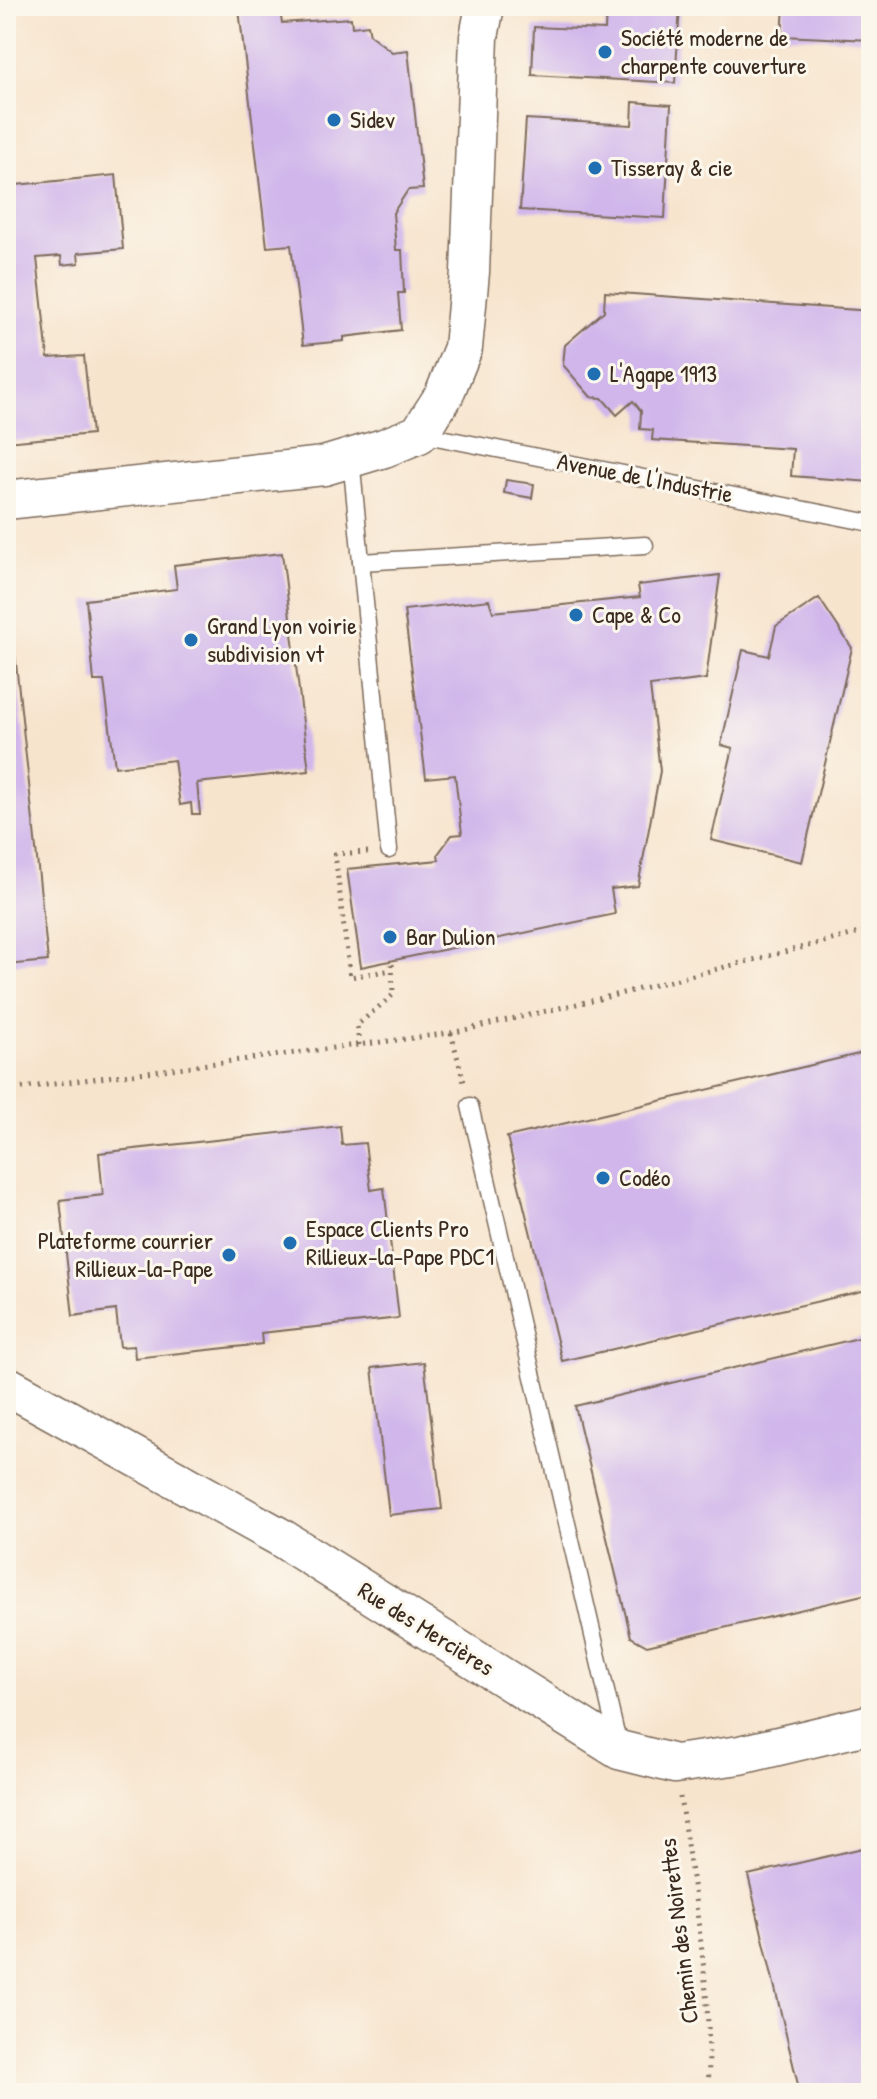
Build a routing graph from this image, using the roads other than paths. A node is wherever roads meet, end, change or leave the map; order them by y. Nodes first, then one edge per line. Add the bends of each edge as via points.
1 (485, 6) edge
2 (419, 434) junction
3 (351, 458) junction
4 (6, 500) edge
5 (871, 523) edge
6 (645, 545) dead end
7 (361, 562) junction
8 (389, 850) road end
9 (470, 1106) road end
10 (6, 1385) edge
11 (871, 1724) edge
12 (619, 1750) junction

1 - 2 street via 463,348 444,395
2 - 3 street
2 - 5 lane, Avenue de l'Industrie
3 - 4 street via 324,466
3 - 7 lane
6 - 7 lane
7 - 8 lane
9 - 12 lane
10 - 12 street, Rue des Mercières via 278,1536
11 - 12 street, Rue des Mercières via 740,1755 675,1764

